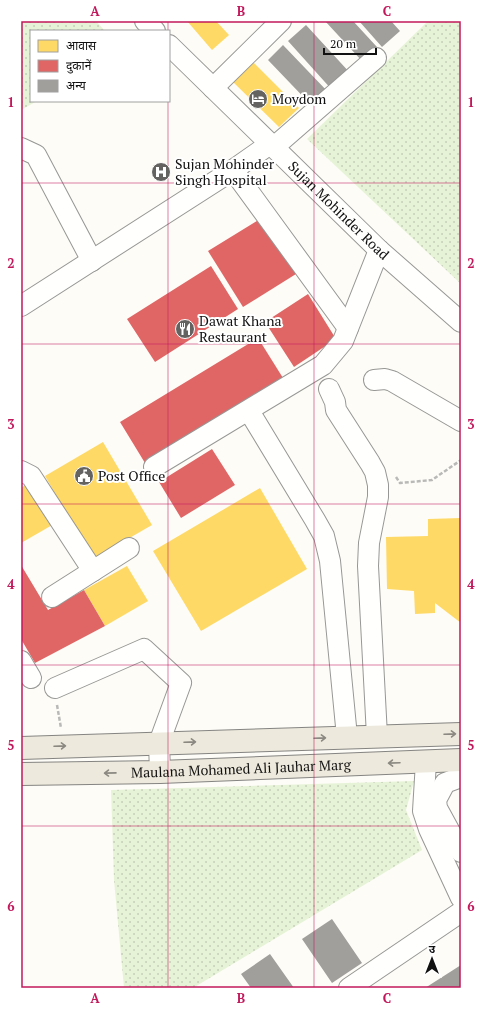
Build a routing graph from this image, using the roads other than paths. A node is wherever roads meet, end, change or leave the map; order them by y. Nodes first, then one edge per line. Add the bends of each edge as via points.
1 (145, 21) edge
2 (281, 21) edge
3 (154, 30) edge
4 (170, 45) edge
5 (376, 58) dead end
6 (213, 88) junction
7 (272, 145) junction
8 (21, 148) edge
9 (233, 170) junction
10 (379, 250) junction
11 (92, 261) junction
12 (21, 306) edge
13 (461, 322) edge
14 (348, 328) junction
15 (374, 380) dead end
16 (329, 389) dead end
17 (249, 411) junction
18 (461, 421) edge
19 (154, 467) dead end
20 (21, 471) edge
21 (129, 548) dead end
22 (93, 571) junction
23 (52, 596) dead end
24 (21, 661) edge
25 (31, 678) dead end
26 (55, 688) dead end
27 (461, 734) edge
28 (377, 736) junction
29 (347, 737) junction
30 (159, 743) junction
31 (21, 748) edge
32 (461, 760) edge
33 (426, 762) junction
34 (160, 772) junction
35 (21, 774) edge
36 (461, 777) edge
37 (461, 852) edge
38 (461, 898) edge
39 (461, 912) edge
40 (376, 981) edge
41 (349, 988) edge

1 - 3 street
2 - 6 street
4 - 6 street, Sujan Mohinder Road
5 - 7 street
6 - 7 street, Sujan Mohinder Road
7 - 9 street
7 - 10 street, Sujan Mohinder Road
8 - 11 street via 36,154
9 - 11 street
9 - 14 street
10 - 13 street, Sujan Mohinder Road
10 - 14 street
11 - 12 street
14 - 17 street via 343,341 323,365
15 - 18 street via 392,381
16 - 28 street via 336,410 375,472 378,486 368,566
17 - 19 street
17 - 29 street via 324,536 330,561
20 - 22 street via 31,476
21 - 22 street
22 - 23 street
24 - 25 street
26 - 30 street via 144,649 181,684
28 -> 27 main road, Maulana Mohamed Ali Jauhar Marg
28 - 29 main road, Maulana Mohamed Ali Jauhar Marg
30 -> 29 main road, Maulana Mohamed Ali Jauhar Marg
31 -> 30 main road, Maulana Mohamed Ali Jauhar Marg
30 - 34 street
32 - 33 main road, Maulana Mohamed Ali Jauhar Marg
33 -> 34 main road, Maulana Mohamed Ali Jauhar Marg
33 - 38 street via 423,811
34 -> 35 main road, Maulana Mohamed Ali Jauhar Marg
36 - 37 street via 445,783 436,800 437,808
39 - 40 street
40 - 41 street

